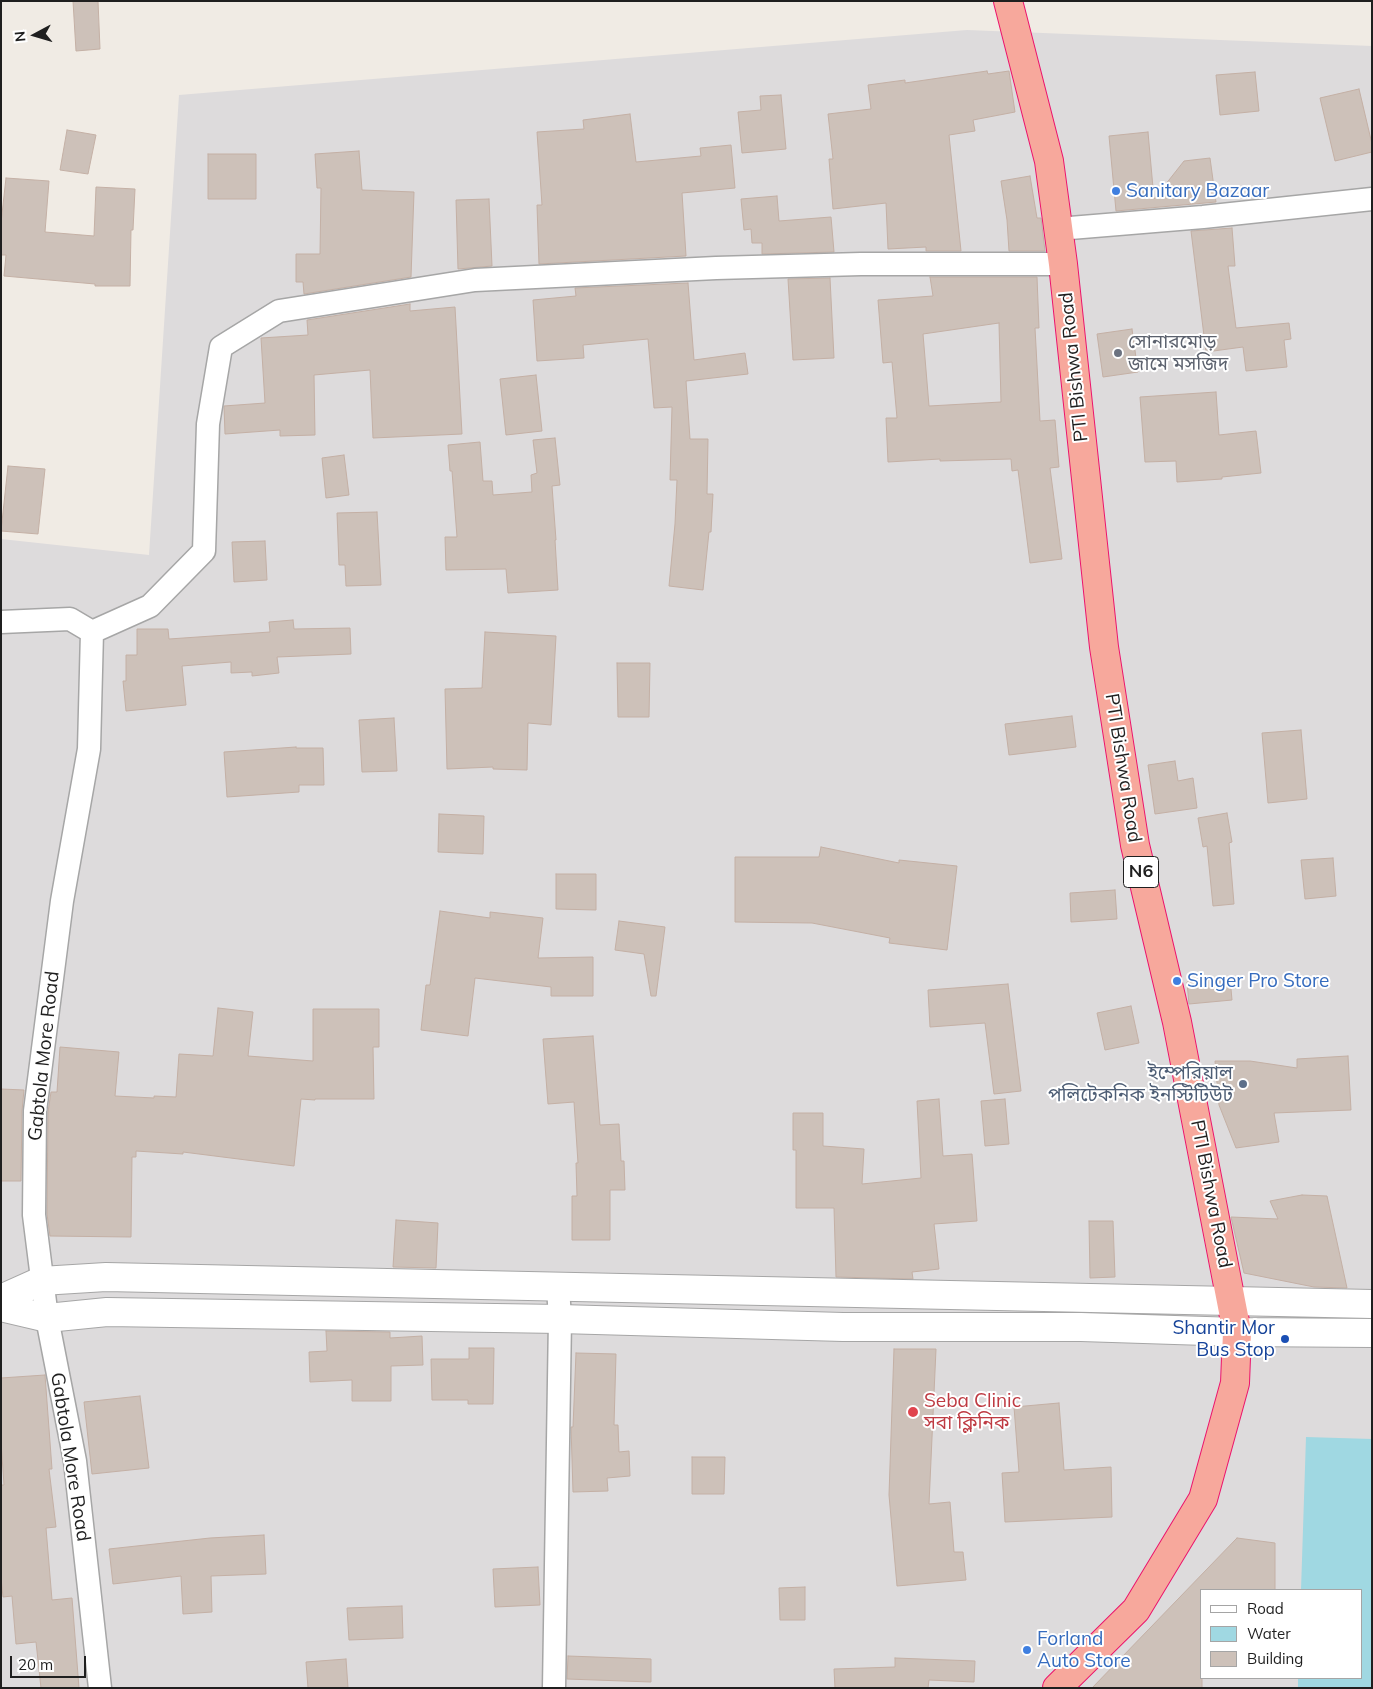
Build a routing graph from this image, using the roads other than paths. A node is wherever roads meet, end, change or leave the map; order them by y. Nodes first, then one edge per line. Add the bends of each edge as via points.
1 (1008, 1) edge
2 (1372, 199) edge
3 (1058, 229) junction
4 (1063, 264) junction
5 (1, 622) edge
6 (92, 632) junction
7 (42, 1281) junction
8 (558, 1287) junction
9 (788, 1292) junction
10 (1, 1300) edge
11 (1231, 1300) junction
12 (1372, 1304) edge
13 (1, 1307) edge
14 (47, 1318) junction
15 (560, 1319) junction
16 (788, 1326) junction
17 (1237, 1332) junction
18 (1372, 1333) edge
19 (100, 1688) edge
20 (554, 1688) edge
21 (1057, 1688) edge

1 - 3 highway, PTI Bishwa Road / N6 via 1049,161
2 - 3 street
3 - 4 highway, PTI Bishwa Road / N6
4 - 6 street via 842,264 475,280 279,311 222,347 208,424 204,551 150,606
4 - 11 highway, PTI Bishwa Road / N6 via 1104,647 1135,844 1177,1022
5 - 6 street via 70,619
6 - 7 street, Gabtola More Road via 89,749 62,901 35,1111 34,1215
7 - 8 street via 106,1278
7 - 10 street
7 - 14 street, Gabtola More Road
8 - 9 street
8 - 15 street
9 - 11 street
9 - 16 street
11 - 12 street
11 - 17 highway, PTI Bishwa Road / N6
13 - 14 street
14 - 15 street via 107,1312
14 - 19 street, Gabtola More Road via 75,1462
15 - 16 street
15 - 20 street
16 - 17 street via 1081,1327
17 - 18 street
17 - 21 highway, PTI Bishwa Road / N6 via 1236,1383 1203,1498 1136,1610

